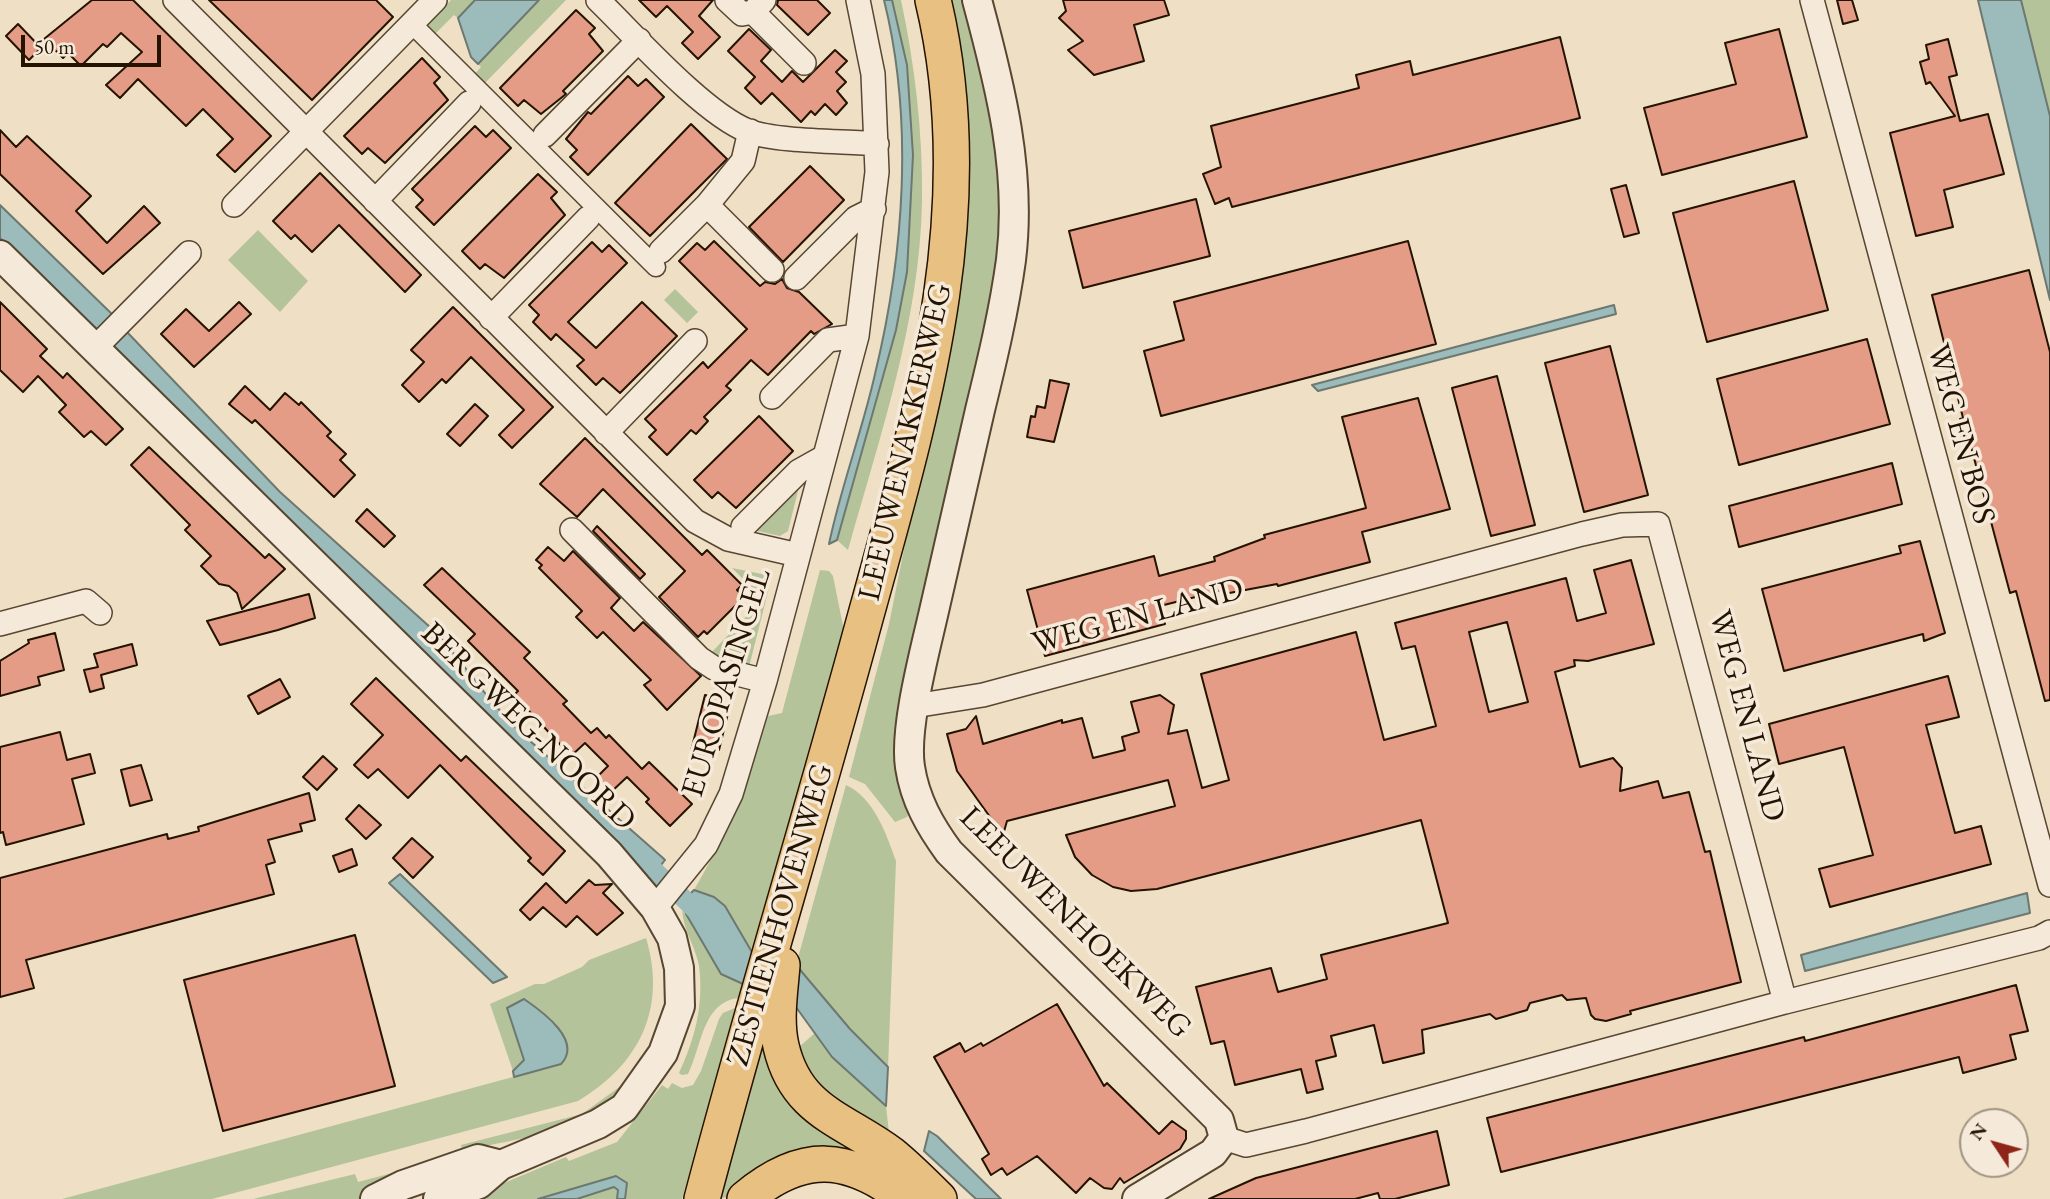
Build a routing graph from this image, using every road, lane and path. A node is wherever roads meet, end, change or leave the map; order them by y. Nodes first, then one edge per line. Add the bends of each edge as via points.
1 (175, 0) edge
2 (598, 0) edge
3 (727, 0) edge
4 (858, 0) edge
5 (933, 0) edge
6 (977, 0) edge
7 (1812, 0) edge
8 (758, 6) edge
9 (422, 8) edge
10 (639, 40) junction
11 (804, 63) dead end
12 (469, 103) dead end
13 (306, 131) junction
14 (750, 131) junction
15 (545, 135) dead end
16 (877, 144) junction
17 (375, 201) junction
18 (234, 205) dead end
19 (707, 205) junction
20 (874, 209) junction
21 (588, 218) dead end
22 (189, 253) dead end
23 (0, 255) edge
24 (659, 259) joint
25 (772, 270) dead end
26 (796, 278) dead end
27 (492, 318) junction
28 (857, 337) junction
29 (695, 341) dead end
30 (98, 345) junction
31 (772, 397) dead end
32 (606, 433) junction
33 (824, 457) junction
34 (743, 527) dead end
35 (572, 530) dead end
36 (798, 555) junction
37 (100, 613) dead end
38 (0, 624) edge
39 (861, 632) joint
40 (765, 681) junction
41 (914, 706) junction
42 (2050, 885) edge
43 (655, 908) junction
44 (780, 927) junction
45 (2050, 932) edge
46 (1785, 1002) junction
47 (1224, 1138) junction
48 (501, 1165) junction
49 (374, 1199) edge
50 (439, 1199) edge
51 (702, 1199) edge
52 (745, 1199) edge
53 (906, 1199) edge
54 (939, 1199) edge
55 (1138, 1199) edge

1 - 13 street
2 - 10 street
3 - 8 street via 742,14
4 - 16 street, EUROPASINGEL via 873,74
5 - 39 main road, LEEUWENAKKERWEG via 950,127 950,228 942,306 918,418
6 - 41 street, LEEUWENHOEKWEG via 1011,152 1011,260
7 - 42 street, WEG EN BOS
8 - 11 street
9 - 13 street
9 - 24 street
10 - 14 street via 703,101
10 - 15 street
12 - 17 street
13 - 17 street
13 - 18 street
14 - 16 street
14 - 19 street via 743,161
16 - 20 street, EUROPASINGEL
17 - 27 street
19 - 24 street
19 - 25 street
20 - 26 street via 856,218
20 - 28 street, EUROPASINGEL
21 - 27 street
22 - 30 street
23 - 30 street, BERGWEG-NOORD
27 - 32 street
28 - 31 street via 828,340
28 - 33 street, EUROPASINGEL
29 - 32 street
30 - 43 street, BERGWEG-NOORD via 609,854
32 - 36 street via 695,521 728,539
33 - 34 street, EUROPASINGEL via 799,471
33 - 36 street, EUROPASINGEL
35 - 40 street via 699,658 714,668
36 - 40 street, EUROPASINGEL
37 - 38 street via 86,601
39 - 44 main road, ZESTIENHOVENWEG
40 - 43 street, EUROPASINGEL via 732,794 691,867
41 - 46 street, WEG EN LAND via 983,695 1582,534 1622,525 1658,524
41 - 47 street, LEEUWENHOEKWEG via 909,766 930,827 949,852 1197,1096 1219,1120
43 - 48 street, BERGWEG-NOORD via 672,939 679,968 680,1006 656,1066 624,1108 598,1124
44 - 51 main road, ZESTIENHOVENWEG via 744,1039
44 - 54 main road via 783,954 778,1025 792,1080 811,1104 892,1155
45 - 46 street
46 - 47 street via 1306,1130 1246,1144
47 - 55 street via 1213,1153
48 - 49 street, BERGWEG-NOORD via 478,1159
48 - 50 street, BERGWEG-NOORD via 479,1184
52 - 53 main road via 783,1171 816,1163 841,1165 876,1177

